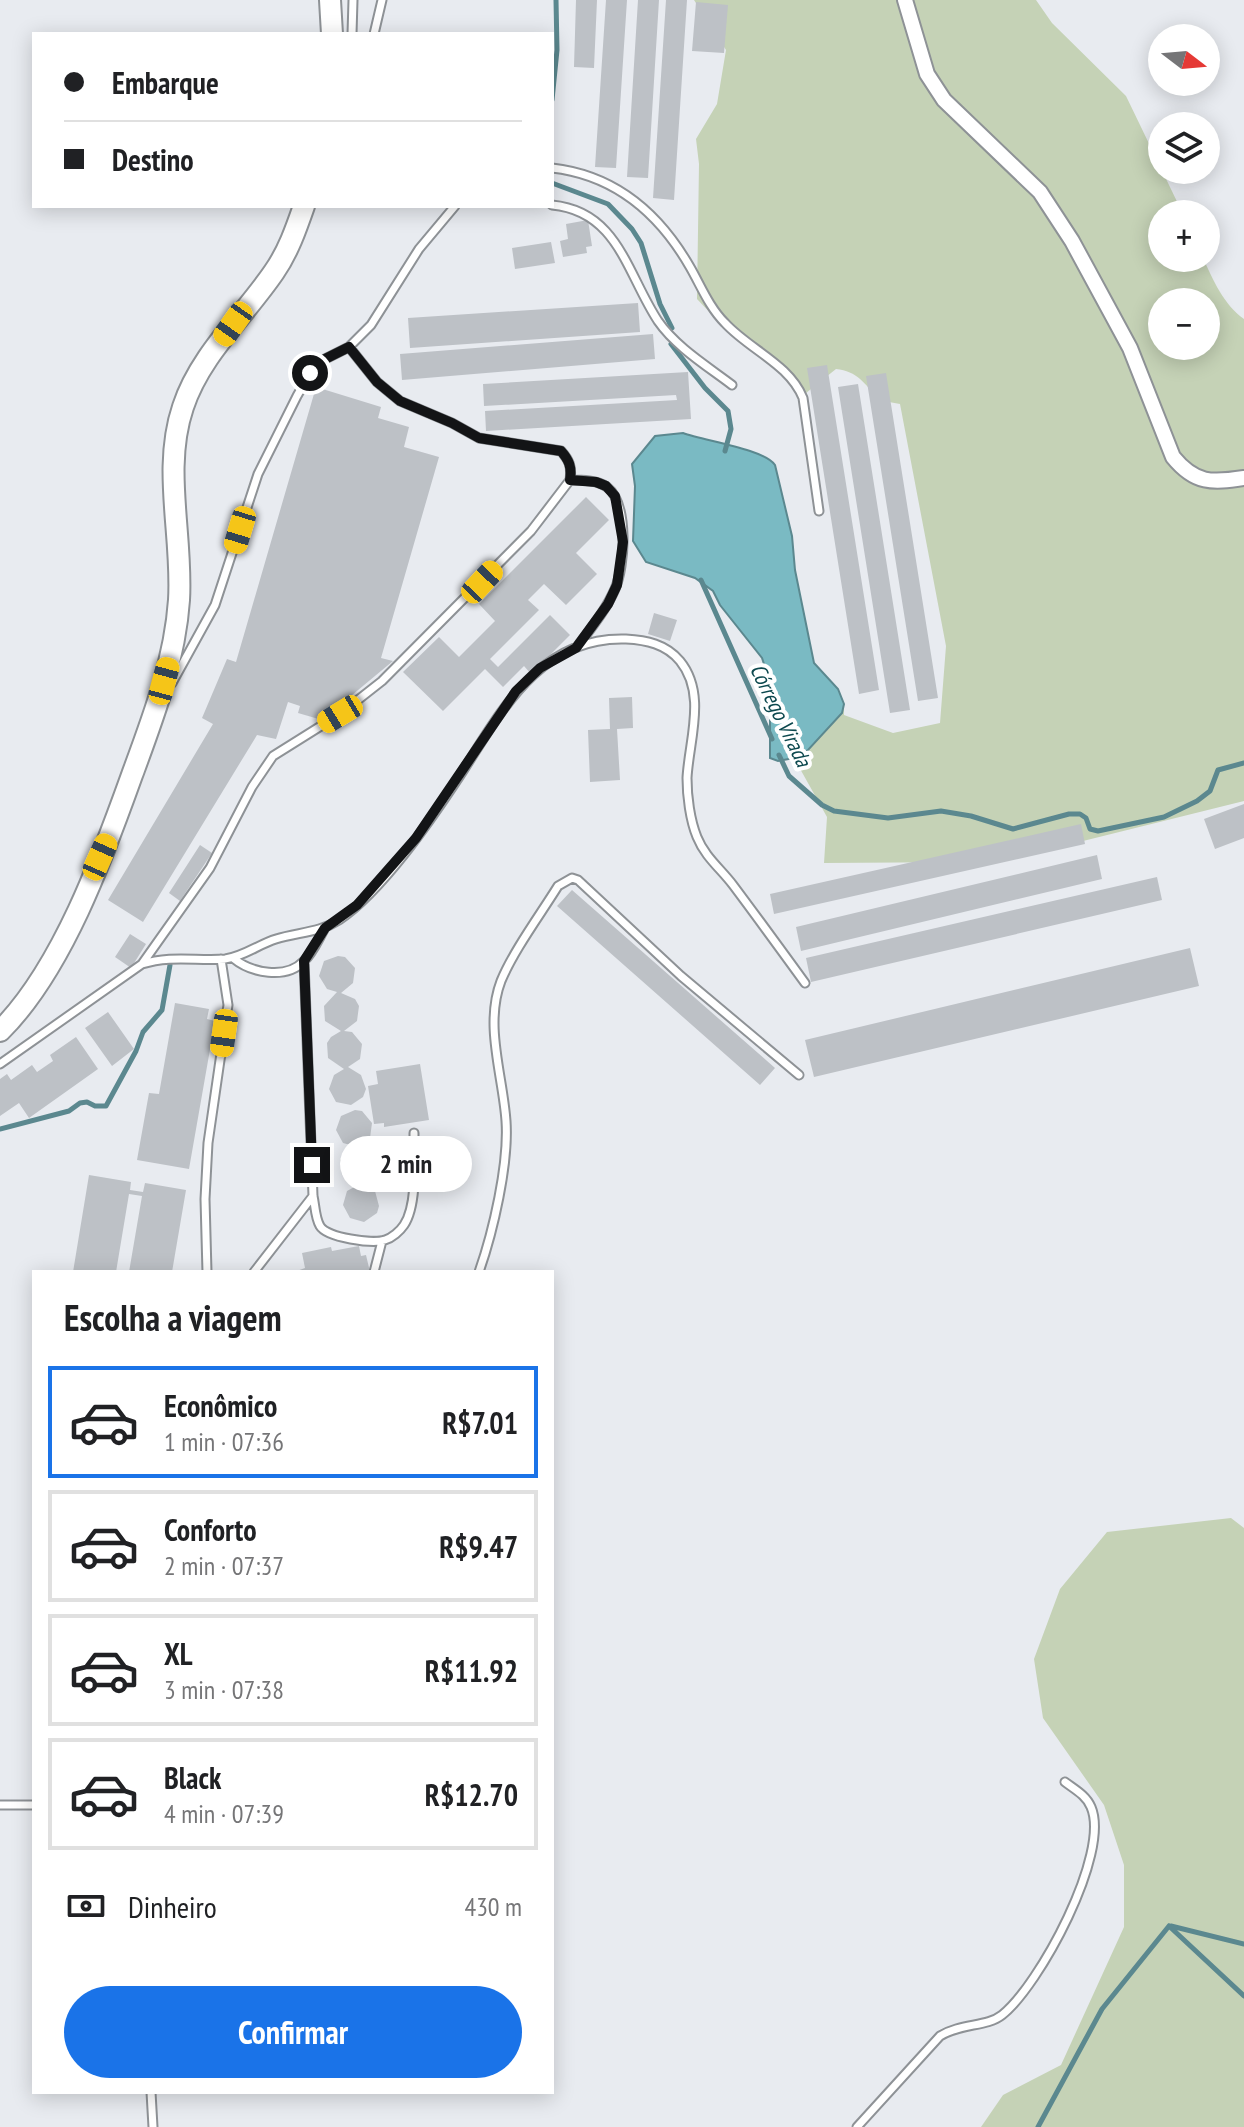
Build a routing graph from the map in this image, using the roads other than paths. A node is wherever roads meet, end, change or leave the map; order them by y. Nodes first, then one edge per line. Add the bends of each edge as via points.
1 (330, 0) edge
2 (353, 0) edge
3 (382, 0) edge
4 (905, 0) edge
5 (332, 32) edge
6 (352, 32) edge
7 (374, 32) edge
8 (554, 168) edge
9 (554, 205) edge
10 (303, 208) edge
11 (453, 208) edge
12 (349, 347) junction
13 (732, 385) dead end
14 (1244, 478) edge
15 (570, 480) junction
16 (819, 511) dead end
17 (576, 648) junction
18 (153, 717) junction
19 (325, 928) junction
20 (233, 958) junction
21 (221, 959) junction
22 (304, 961) junction
23 (142, 964) junction
24 (805, 983) dead end
25 (0, 1031) edge
26 (0, 1064) edge
27 (799, 1075) dead end
28 (414, 1133) dead end
29 (313, 1196) junction
30 (382, 1241) junction
31 (207, 1270) edge
32 (256, 1270) edge
33 (375, 1270) edge
34 (480, 1270) edge
35 (1065, 1782) dead end
36 (0, 1805) edge
37 (32, 1805) edge
38 (151, 2094) edge
39 (153, 2127) edge
40 (857, 2127) edge

1 - 5 street
2 - 6 lane
3 - 7 lane
4 - 14 street via 927,74 944,100 1040,192 1072,241 1130,348 1173,457 1198,479
8 - 16 lane via 590,175 642,206 677,245 712,309 797,383
9 - 13 lane via 580,210 602,226 659,322
10 - 18 street via 276,269 211,355 183,407 173,459 179,598 175,641
11 - 12 lane via 419,249 383,310
12 - 15 lane via 400,401 479,438 561,451 569,460
12 - 18 lane via 310,373 277,433 215,605
15 - 17 lane via 596,482 615,496 623,542 617,585
15 - 23 lane via 531,531 382,681 273,756 210,868
17 - 19 lane via 540,668 516,691 416,838 357,905
17 - 24 lane via 599,640 644,640 680,660 695,698 687,780 697,837
18 - 25 street via 65,937 42,979
19 - 20 lane via 276,939
19 - 22 lane
20 - 21 lane
20 - 22 lane via 255,970 279,972
21 - 23 lane via 160,958
21 - 31 lane via 228,1005 208,1143
22 - 29 lane
23 - 26 lane
27 - 34 lane via 578,880 565,881 501,981 496,1002 506,1124 496,1206
28 - 30 lane via 411,1206 405,1224
29 - 30 lane via 319,1225 326,1232
29 - 32 lane
30 - 33 lane
35 - 40 lane via 1092,1808 1094,1844 1085,1880 1052,1948 1002,2015 940,2036
36 - 37 lane
38 - 39 lane

